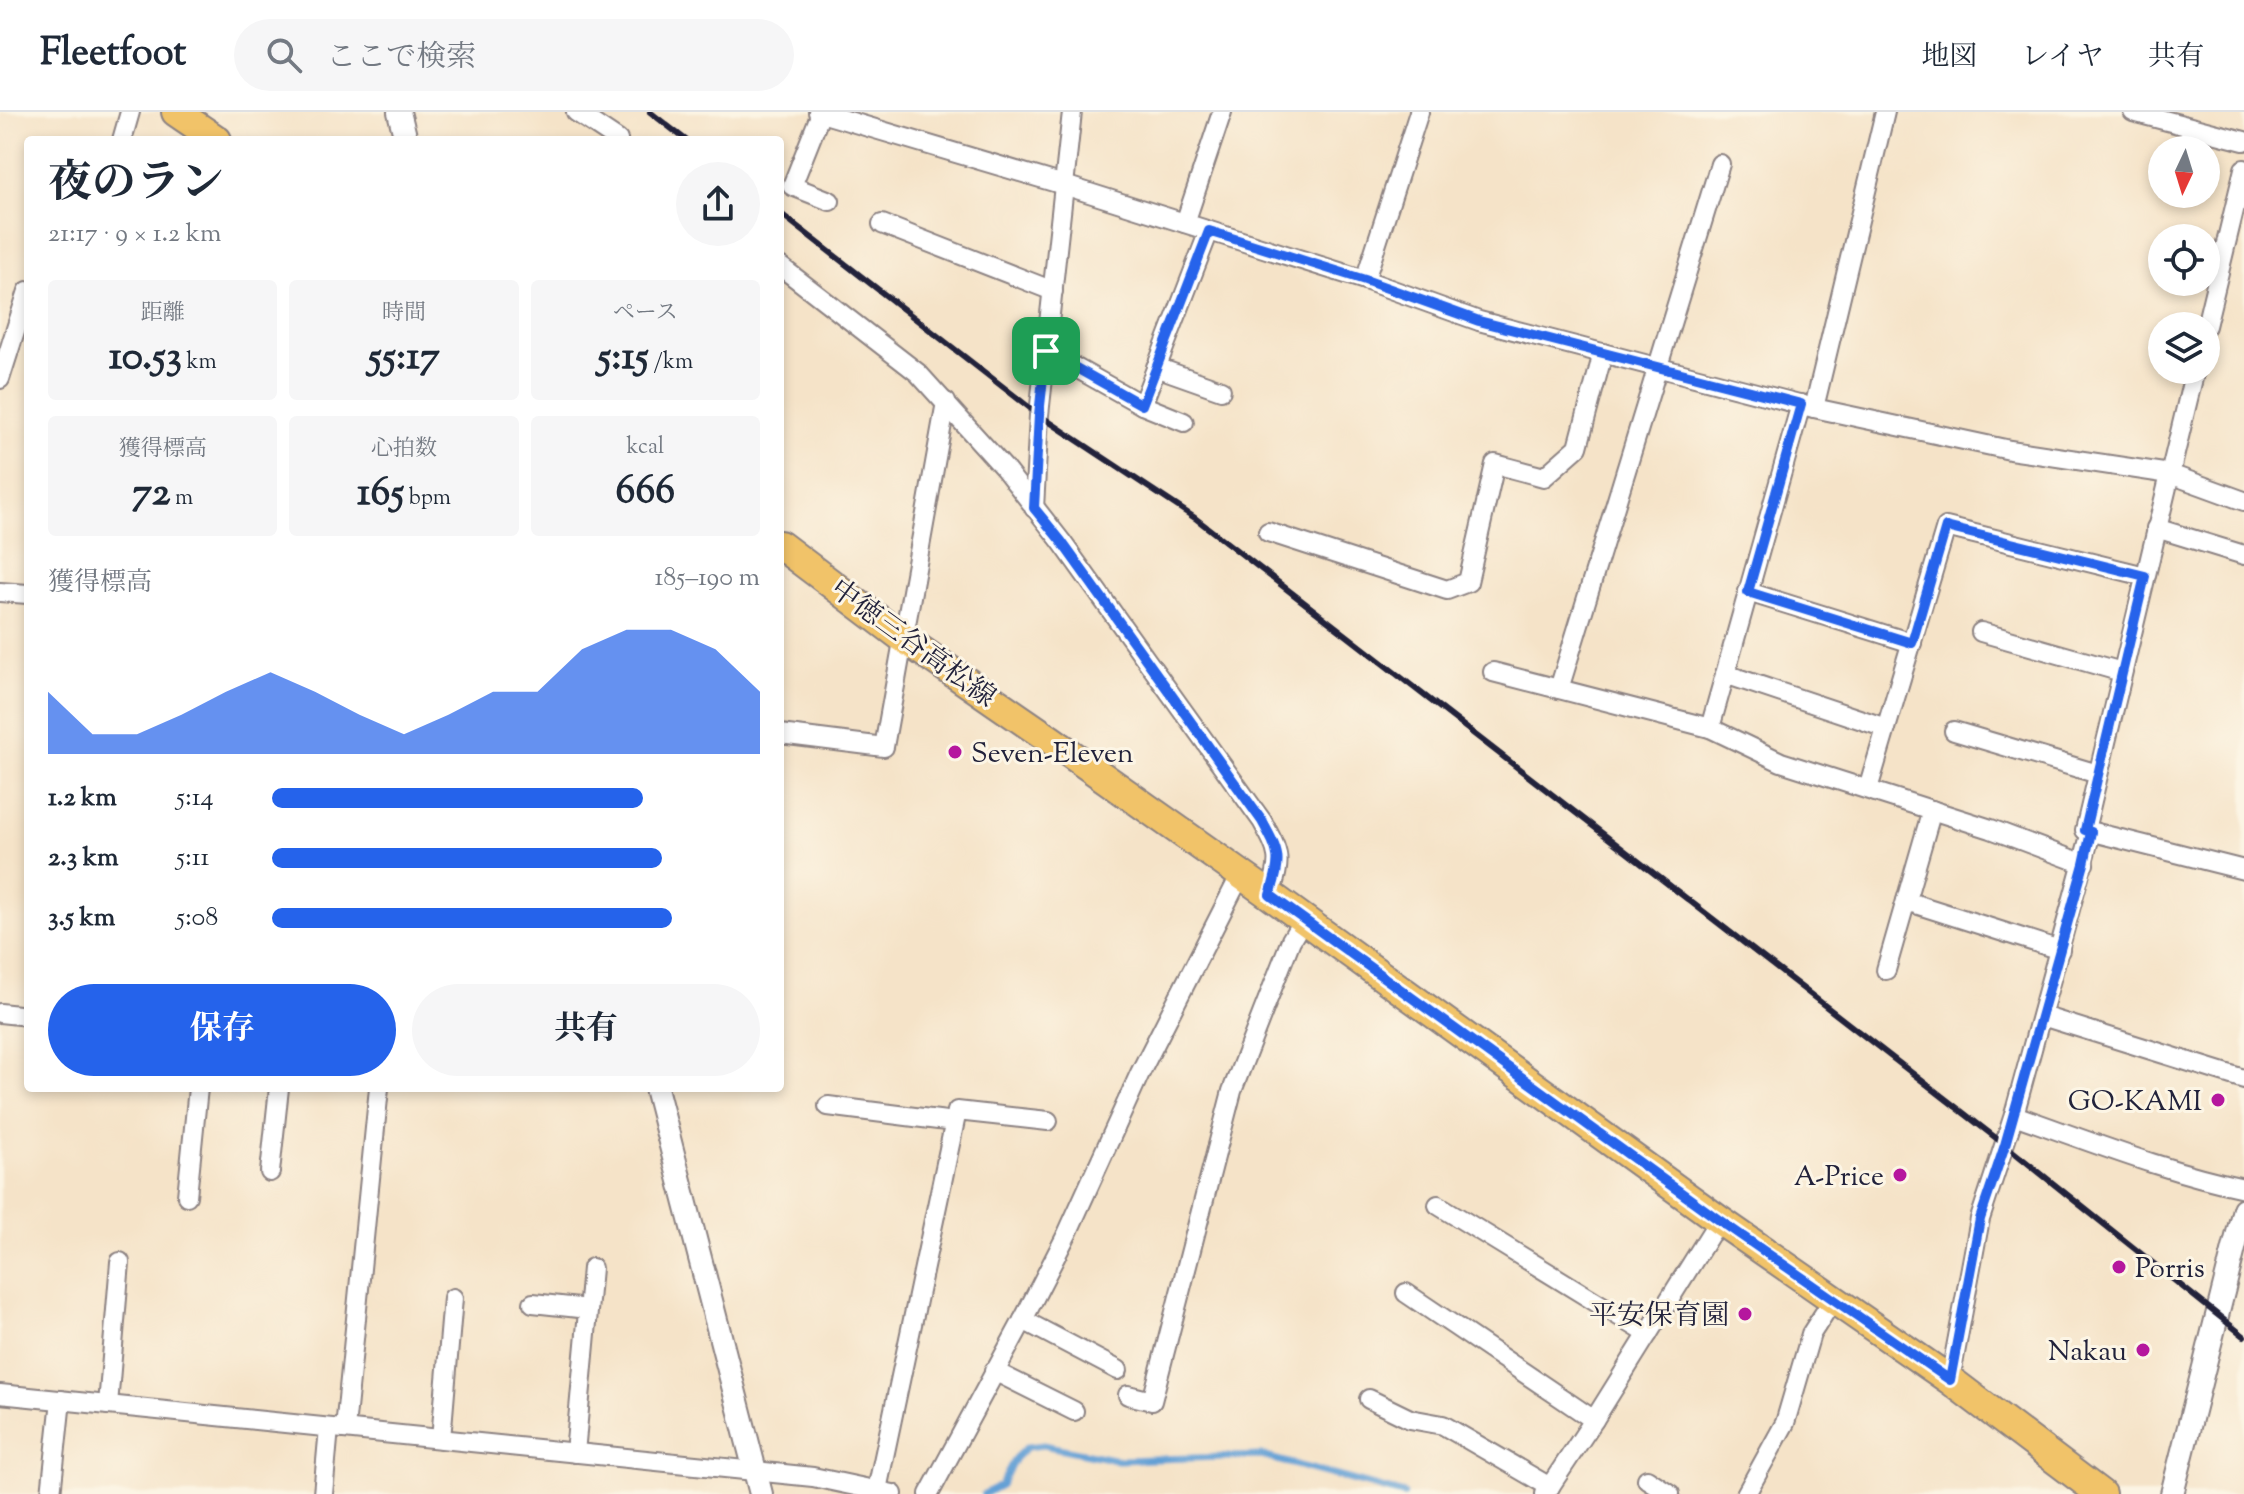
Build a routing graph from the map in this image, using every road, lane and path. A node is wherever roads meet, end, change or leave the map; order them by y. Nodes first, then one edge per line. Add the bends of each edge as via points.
1 (130, 112) edge
2 (176, 112) edge
3 (399, 112) edge
4 (576, 112) edge
5 (820, 112) edge
6 (1072, 112) edge
7 (1222, 112) edge
8 (1419, 112) edge
9 (1885, 112) edge
10 (2133, 112) edge
11 (123, 136) edge
12 (207, 136) edge
13 (405, 136) edge
14 (612, 136) edge
15 (2244, 141) edge
16 (1720, 164) dead end
17 (2244, 169) edge
18 (1064, 185) junction
19 (830, 201) dead end
20 (1185, 223) junction
21 (882, 224) dead end
22 (1209, 231) junction
23 (784, 269) edge
24 (1365, 280) junction
25 (1053, 291) junction
26 (24, 304) edge
27 (2209, 312) edge
28 (1046, 351) junction
29 (1603, 353) junction
30 (1658, 366) junction
31 (1156, 367) junction
32 (0, 379) edge
33 (2192, 384) edge
34 (1221, 390) dead end
35 (946, 402) junction
36 (1142, 405) junction
37 (1808, 406) junction
38 (1184, 422) dead end
39 (2170, 474) junction
40 (2244, 501) edge
41 (1034, 508) junction
42 (2156, 528) junction
43 (1268, 532) dead end
44 (784, 548) edge
45 (2244, 555) edge
46 (2145, 576) junction
47 (0, 592) edge
48 (1748, 592) junction
49 (24, 594) edge
50 (1981, 632) dead end
51 (903, 638) junction
52 (1912, 643) junction
53 (1493, 672) dead end
54 (2122, 672) junction
55 (1725, 674) junction
56 (1559, 689) junction
57 (1710, 728) junction
58 (1886, 728) junction
59 (1954, 731) dead end
60 (784, 734) edge
61 (2098, 774) junction
62 (1868, 789) junction
63 (1932, 810) junction
64 (2091, 832) junction
65 (2084, 864) junction
66 (2244, 870) edge
67 (1240, 876) junction
68 (1270, 895) junction
69 (1906, 901) junction
70 (1303, 920) junction
71 (2060, 950) junction
72 (1886, 970) dead end
73 (0, 1013) edge
74 (24, 1016) edge
75 (2042, 1016) junction
76 (2244, 1079) edge
77 (198, 1092) edge
78 (279, 1092) edge
79 (379, 1092) edge
80 (651, 1092) edge
81 (828, 1106) dead end
82 (2014, 1115) junction
83 (1048, 1121) dead end
84 (954, 1122) junction
85 (270, 1172) dead end
86 (2244, 1188) edge
87 (187, 1196) dead end
88 (1438, 1205) dead end
89 (2244, 1209) edge
90 (1719, 1220) junction
91 (120, 1262) dead end
92 (592, 1268) dead end
93 (2236, 1272) edge
94 (1406, 1293) dead end
95 (453, 1298) dead end
96 (1834, 1298) junction
97 (533, 1303) dead end
98 (588, 1309) junction
99 (1023, 1320) junction
100 (1648, 1334) junction
101 (1118, 1370) dead end
102 (994, 1371) junction
103 (1950, 1380) junction
104 (0, 1394) edge
105 (1128, 1395) dead end
106 (1369, 1399) dead end
107 (61, 1400) junction
108 (108, 1405) junction
109 (1074, 1411) dead end
110 (1594, 1420) junction
111 (337, 1428) junction
112 (441, 1439) junction
113 (575, 1453) junction
114 (755, 1472) junction
115 (1647, 1479) dead end
116 (1547, 1491) edge
117 (885, 1492) edge
118 (51, 1494) edge
119 (323, 1494) edge
120 (761, 1494) edge
121 (929, 1494) edge
122 (1670, 1494) edge
123 (1746, 1494) edge
124 (2101, 1494) edge
125 (2172, 1494) edge

1 - 11 street
2 - 12 main road
3 - 13 street
4 - 14 street
5 - 18 street
5 - 19 street via 792,186
6 - 18 street
7 - 20 street
8 - 24 street
9 - 37 street
10 - 15 street
16 - 30 street
17 - 27 street
18 - 20 street
18 - 25 street
20 - 22 street
21 - 25 street
22 - 24 street
22 - 31 street
23 - 35 street via 918,373
24 - 29 street via 1479,321
25 - 28 street
26 - 32 street
28 - 36 street
28 - 41 street
29 - 30 street
29 - 43 street via 1578,447 1544,477 1495,464 1468,582 1447,590
30 - 37 street
30 - 56 street
31 - 34 street
31 - 36 street
33 - 39 street
35 - 41 street
35 - 51 street
36 - 38 street
37 - 39 street via 2010,450
37 - 48 street
39 - 40 street
39 - 42 street
41 - 68 street via 1262,821 1276,848 1278,870
42 - 45 street
42 - 46 street
44 - 51 main road, 中徳三谷高松線
46 - 52 street via 1946,527
46 - 54 street
47 - 49 street
48 - 52 street
48 - 55 street
50 - 54 street
51 - 60 street via 884,747
51 - 67 main road, 中徳三谷高松線
52 - 58 street
53 - 56 street
54 - 61 street
55 - 57 street
55 - 58 street
56 - 57 street
57 - 62 street via 1781,762
58 - 62 street
59 - 61 street
61 - 64 street via 2085,830
62 - 63 street
63 - 65 street
63 - 69 street
64 - 65 street
64 - 66 street
65 - 71 street
67 - 68 main road, 中徳三谷高松線
67 - 99 street
68 - 70 main road, 中徳三谷高松線
69 - 71 street
69 - 72 street
70 - 90 main road, 中徳三谷高松線
70 - 105 street via 1232,1091 1152,1401
71 - 75 street
73 - 74 street
75 - 76 street
75 - 82 street
77 - 87 street
78 - 85 street
79 - 111 street
80 - 114 street
81 - 84 street
82 - 86 street
82 - 103 street via 1980,1219
83 - 84 street via 957,1111
84 - 117 street
88 - 100 street
89 - 93 street
90 - 96 main road, 中徳三谷高松線
90 - 100 street
91 - 108 street
92 - 98 street
93 - 125 street
94 - 110 street
95 - 112 street
96 - 103 main road, 中徳三谷高松線
96 - 123 street via 1811,1334 1785,1423
97 - 98 street
98 - 113 street
99 - 101 street
99 - 102 street
100 - 110 street
102 - 109 street
102 - 121 street
103 - 124 main road, 中徳三谷高松線
104 - 107 street
106 - 116 street via 1410,1419 1443,1425
107 - 108 street
107 - 118 street
108 - 111 street
110 - 116 street
111 - 112 street
111 - 119 street
112 - 113 street
113 - 114 street
114 - 117 street
114 - 120 street
115 - 122 street

